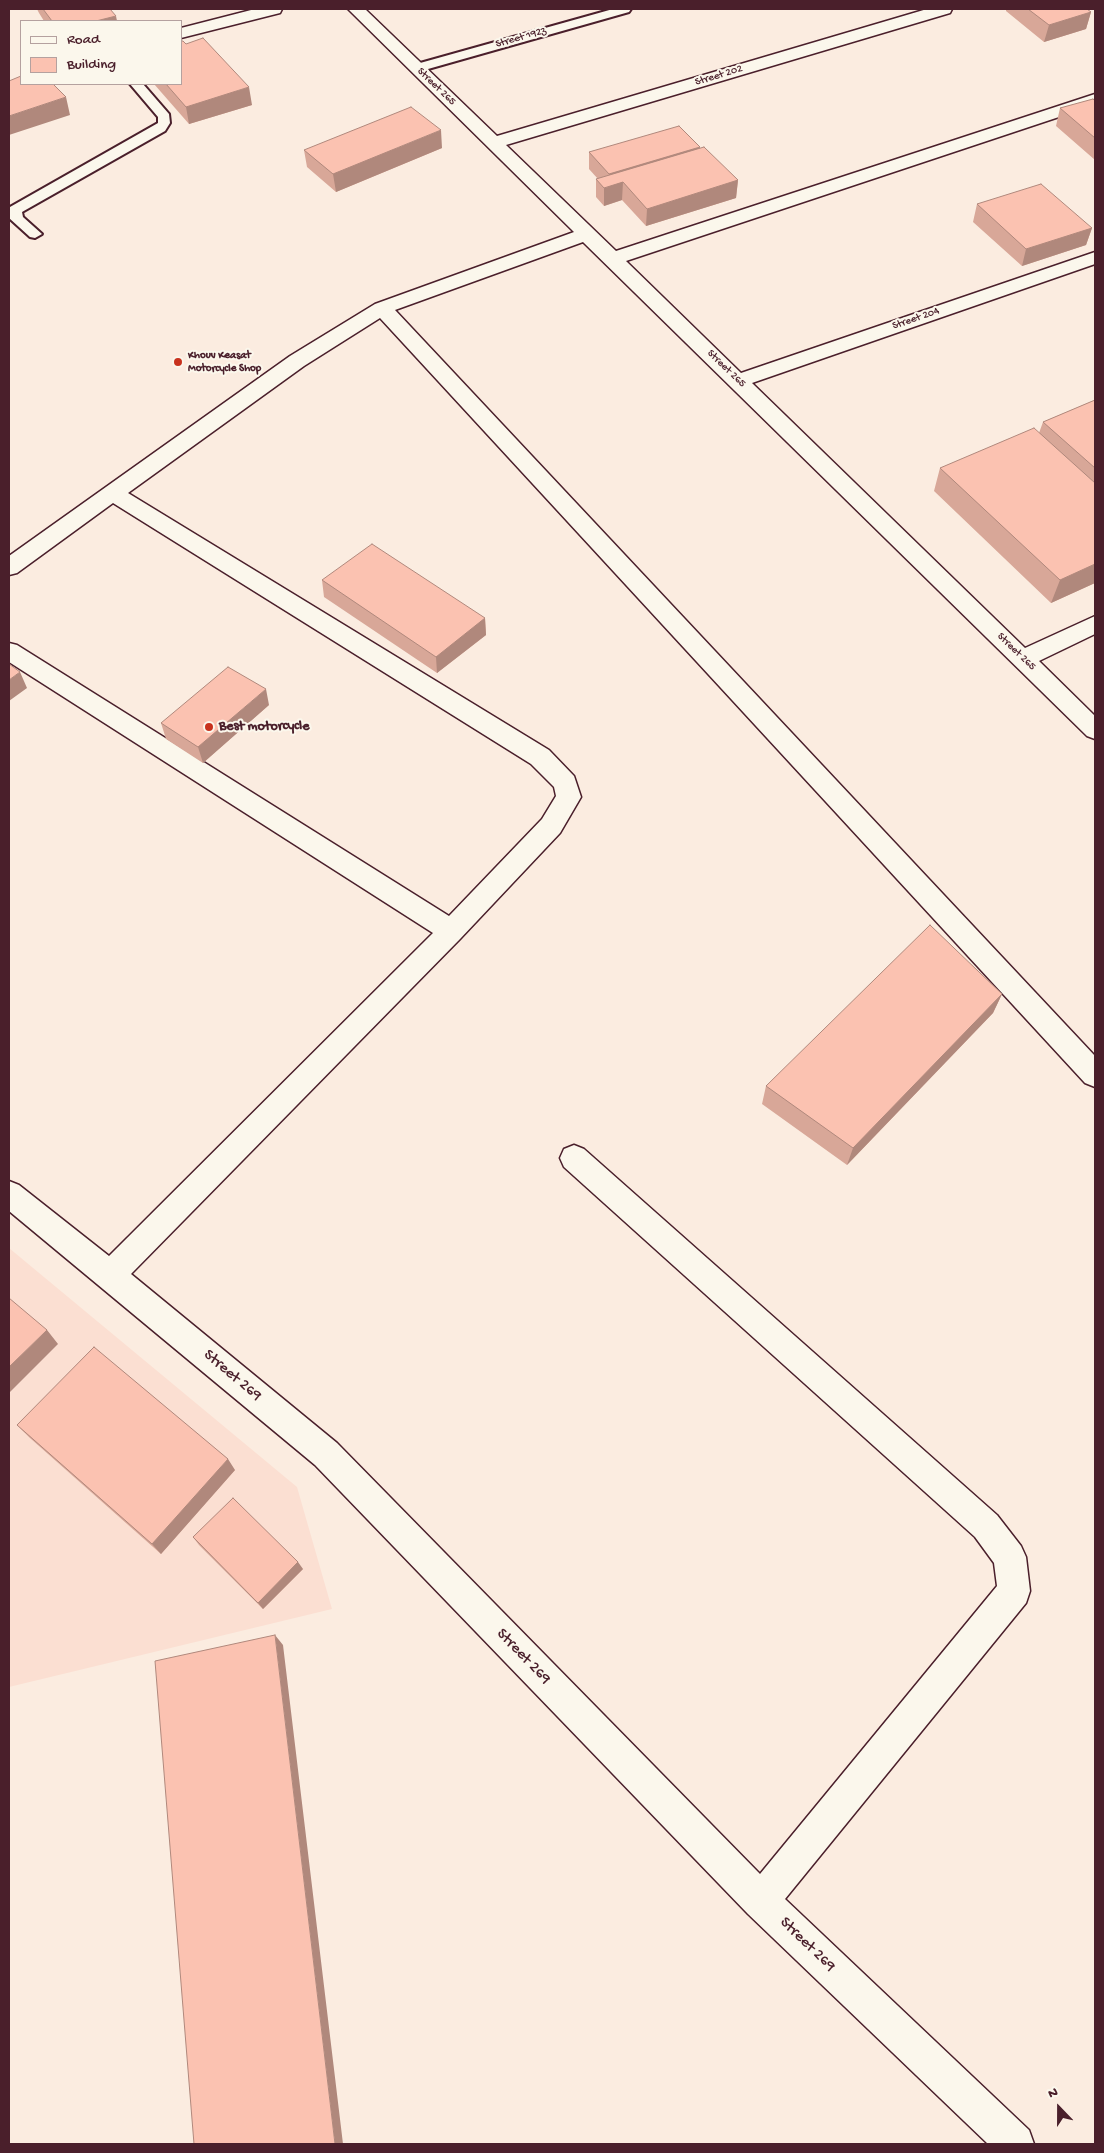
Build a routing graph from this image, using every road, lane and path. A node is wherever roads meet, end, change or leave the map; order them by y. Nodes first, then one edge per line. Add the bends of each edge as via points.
1 (274, 9) edge
2 (356, 9) edge
3 (625, 9) edge
4 (944, 9) edge
5 (182, 33) edge
6 (417, 68) junction
7 (137, 85) edge
8 (1095, 99) edge
9 (494, 143) junction
10 (35, 234) dead end
11 (586, 234) junction
12 (1095, 258) edge
13 (612, 259) junction
14 (382, 308) junction
15 (737, 380) junction
16 (112, 493) junction
17 (9, 567) edge
18 (1095, 624) edge
19 (9, 651) edge
20 (1022, 658) junction
21 (1095, 730) edge
22 (451, 931) junction
23 (1095, 1075) edge
24 (574, 1158) dead end
25 (9, 1194) edge
26 (110, 1275) junction
27 (760, 1900) junction
28 (1016, 2144) edge

1 - 5 street
2 - 6 street, Street 265
3 - 6 lane, Street 192z
4 - 9 street, Street 202
6 - 9 street, Street 265
7 - 10 lane via 164,117 164,123 15,210 16,218
8 - 13 street
9 - 11 street, Street 265
11 - 13 street, Street 265
11 - 14 street
12 - 15 street, Street 204
13 - 15 street, Street 265
14 - 16 street via 297,361
14 - 23 street
15 - 20 street, Street 265
16 - 17 street
16 - 22 street via 540,757 565,783 569,797 551,826
18 - 20 street
19 - 22 street
20 - 21 street, Street 265
22 - 26 street
24 - 27 street via 986,1526 1010,1557 1014,1591
25 - 26 street, Street 269
26 - 27 street, Street 269 via 326,1454
27 - 28 street, Street 269

